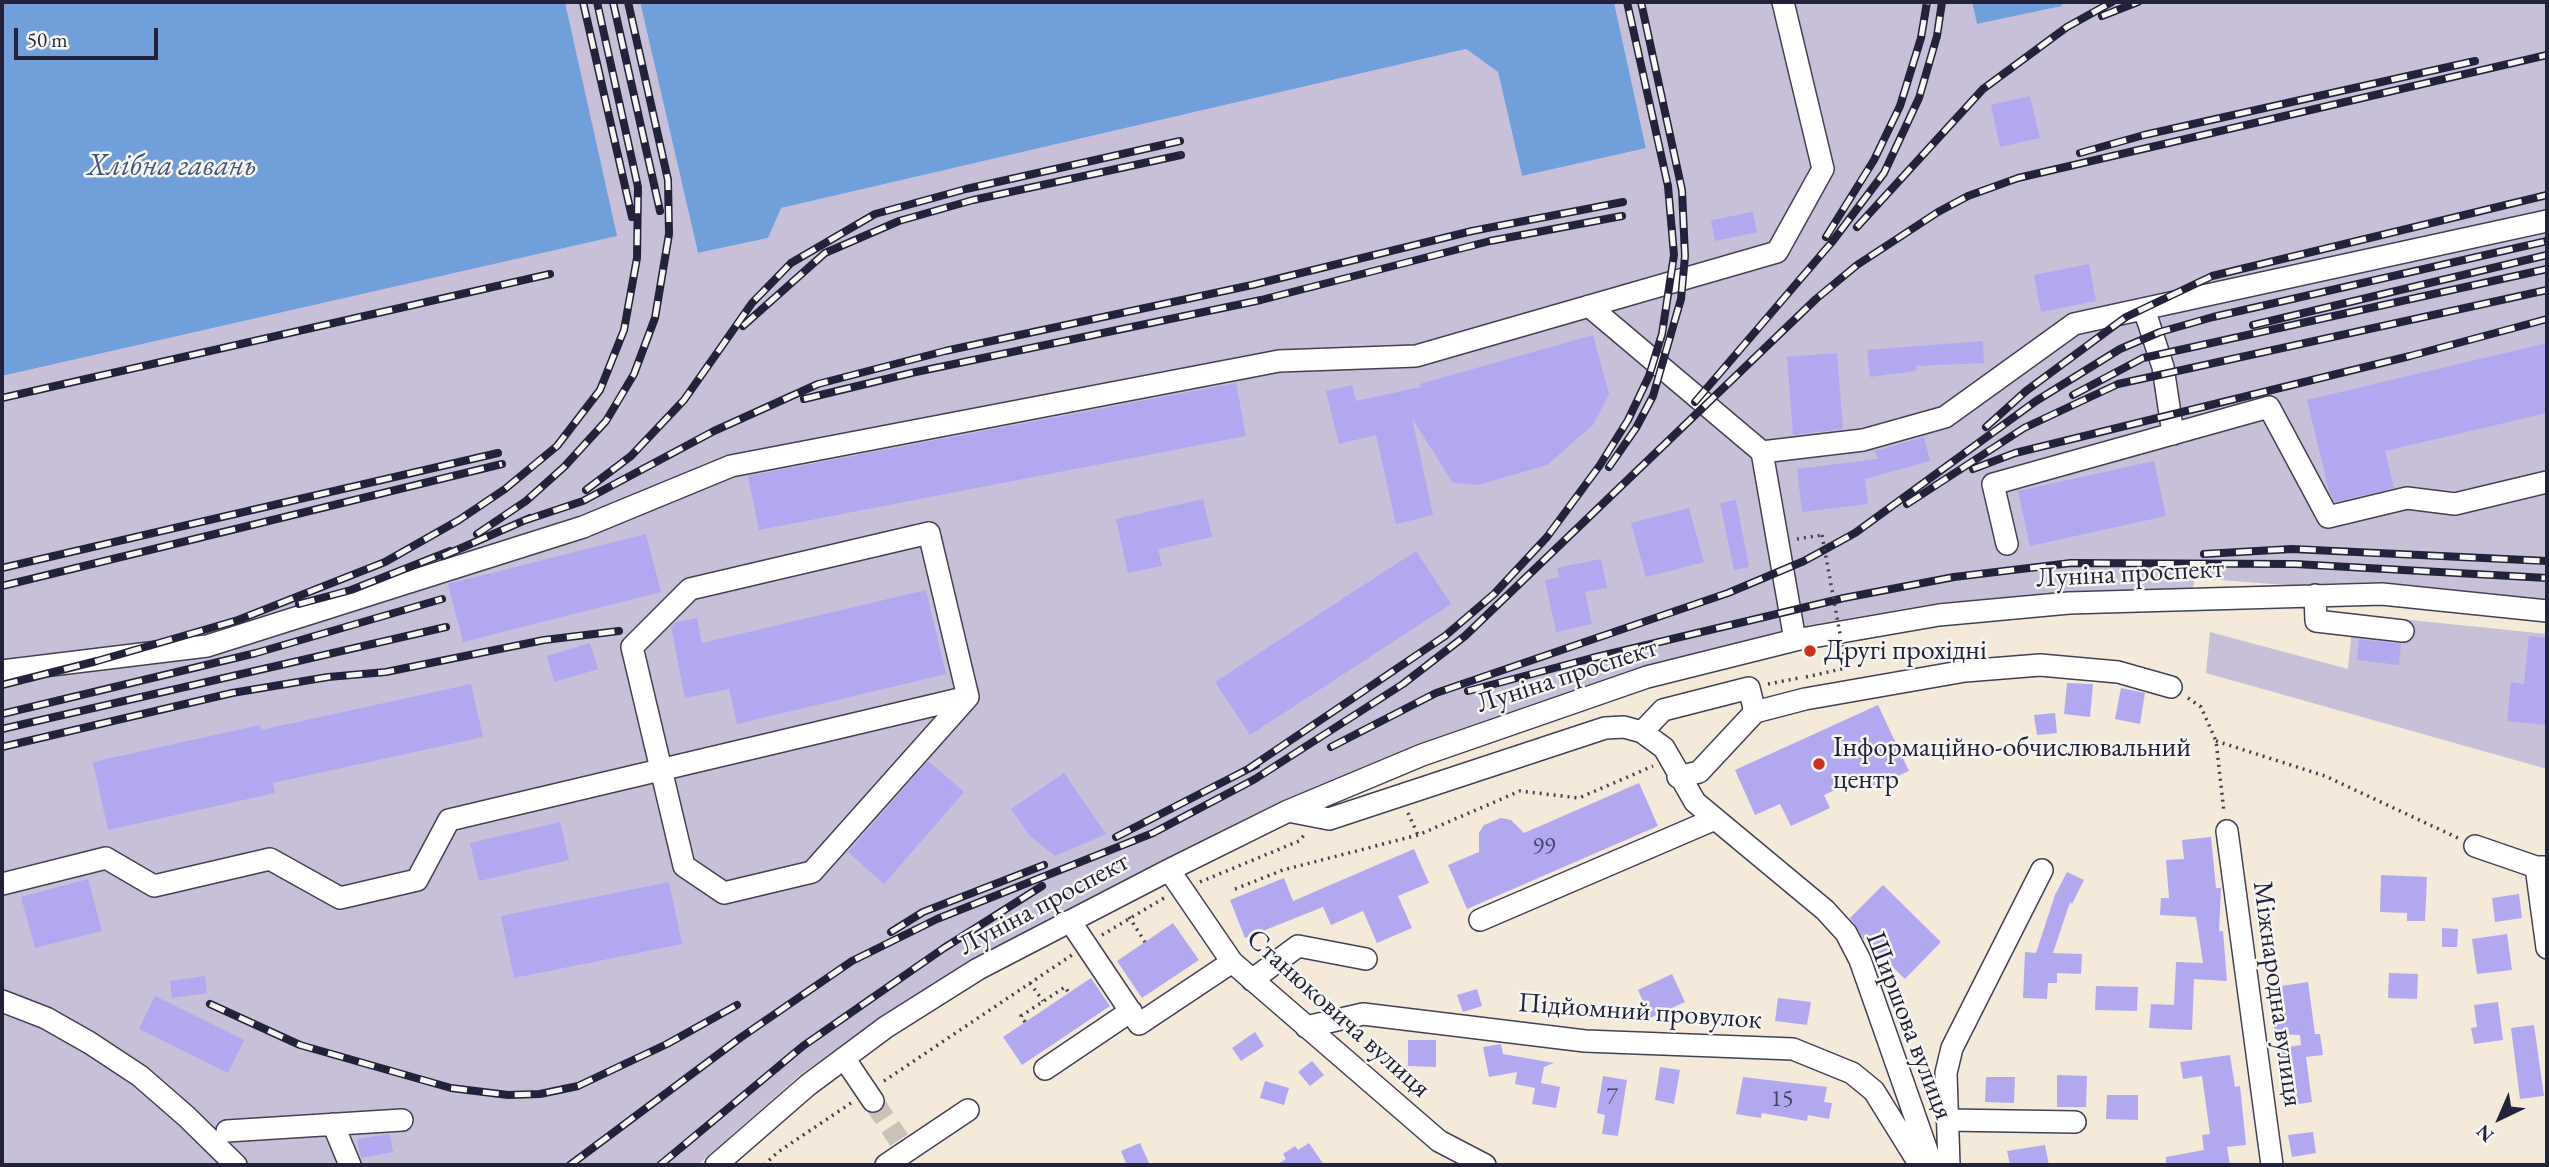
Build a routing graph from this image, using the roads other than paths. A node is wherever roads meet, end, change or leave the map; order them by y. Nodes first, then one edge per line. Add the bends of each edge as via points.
1 (1783, 2) edge
2 (2547, 221) edge
3 (1589, 306) junction
4 (2144, 309) junction
5 (2173, 434) junction
6 (1762, 452) junction
7 (2547, 482) edge
8 (2007, 544) dead end
9 (2315, 595) junction
10 (2547, 611) edge
11 (2403, 631) dead end
12 (1795, 640) junction
13 (2, 671) edge
14 (2171, 687) road end
15 (968, 697) junction
16 (1755, 712) junction
17 (1642, 732) junction
18 (1674, 768) junction
19 (661, 770) junction
20 (1288, 811) junction
21 (1715, 819) junction
22 (2227, 831) road end
23 (2475, 846) road end
24 (2542, 867) edge
25 (1169, 870) junction
26 (2042, 870) dead end
27 (2, 884) edge
28 (1480, 920) dead end
29 (1070, 921) junction
30 (2547, 948) edge
31 (1366, 959) dead end
32 (1232, 962) junction
33 (1252, 980) junction
34 (2, 1001) edge
35 (1131, 1012) junction
36 (1306, 1027) junction
37 (844, 1058) junction
38 (1045, 1069) dead end
39 (870, 1097) tunnel mouth
40 (968, 1110) dead end
41 (402, 1120) dead end
42 (1947, 1120) junction
43 (2075, 1122) dead end
44 (333, 1124) junction
45 (227, 1131) dead end
46 (1439, 1141) junction
47 (236, 1165) edge
48 (351, 1165) edge
49 (716, 1165) edge
50 (886, 1165) edge
51 (1444, 1165) edge
52 (1485, 1165) edge
53 (1920, 1165) edge
54 (1932, 1165) edge
55 (1949, 1165) edge
56 (2272, 1165) edge

1 - 3 street via 1823,169 1777,252
2 - 4 street
3 - 6 street
3 - 13 street via 1416,356 1279,361 732,466 583,527 207,646
4 - 5 street via 2163,367
4 - 6 street via 2074,324 1945,417 1863,440
5 - 7 street via 2269,407 2328,517 2407,498 2455,504
5 - 8 street via 1993,484
6 - 12 street
9 - 10 street, Луніна проспект via 2382,594
9 - 11 street via 2316,621
9 - 12 street, Луніна проспект via 2017,608 1939,615
12 - 20 street, Луніна проспект via 1647,677 1547,709
14 - 16 street via 2118,672 2040,665 1965,671
15 - 19 street
15 - 19 street via 812,872 724,893 684,866
15 - 19 street via 929,533 690,589 632,647
16 - 17 street via 1749,688 1663,710
16 - 18 street via 1699,772
17 - 18 street, Ширшова вулиця via 1654,739
17 - 20 street via 1605,728 1329,818
18 - 21 street, Ширшова вулиця via 1695,802
19 - 27 street via 449,820 417,880 340,898 270,859 153,886 106,858
20 - 25 street, Луніна проспект
21 - 28 street
21 - 54 street, Ширшова вулиця via 1825,910 1846,933 1860,960
22 - 56 street, Міжнародна вулиця
23 - 24 street
24 - 30 street
25 - 29 street, Луніна проспект
25 - 32 street, Станюковича вулиця
26 - 42 street via 1952,1048 1946,1073
29 - 35 street
29 - 37 street, Луніна проспект via 978,970
31 - 33 street via 1298,946
32 - 33 street, Станюковича вулиця
32 - 35 street via 1139,1024
33 - 36 street, Станюковича вулиця
34 - 47 street via 68,1031 140,1076
35 - 38 street
36 - 46 street, Станюковича вулиця
36 - 53 street, Підйомний провулок via 1363,1014 1585,1041 1793,1049 1852,1073 1874,1091
37 - 39 street
37 - 49 street, Луніна проспект
40 - 50 street via 903,1146
41 - 44 street
42 - 43 street
42 - 55 street
44 - 45 street
44 - 48 street
46 - 51 street
46 - 52 street, Станюковича вулиця

